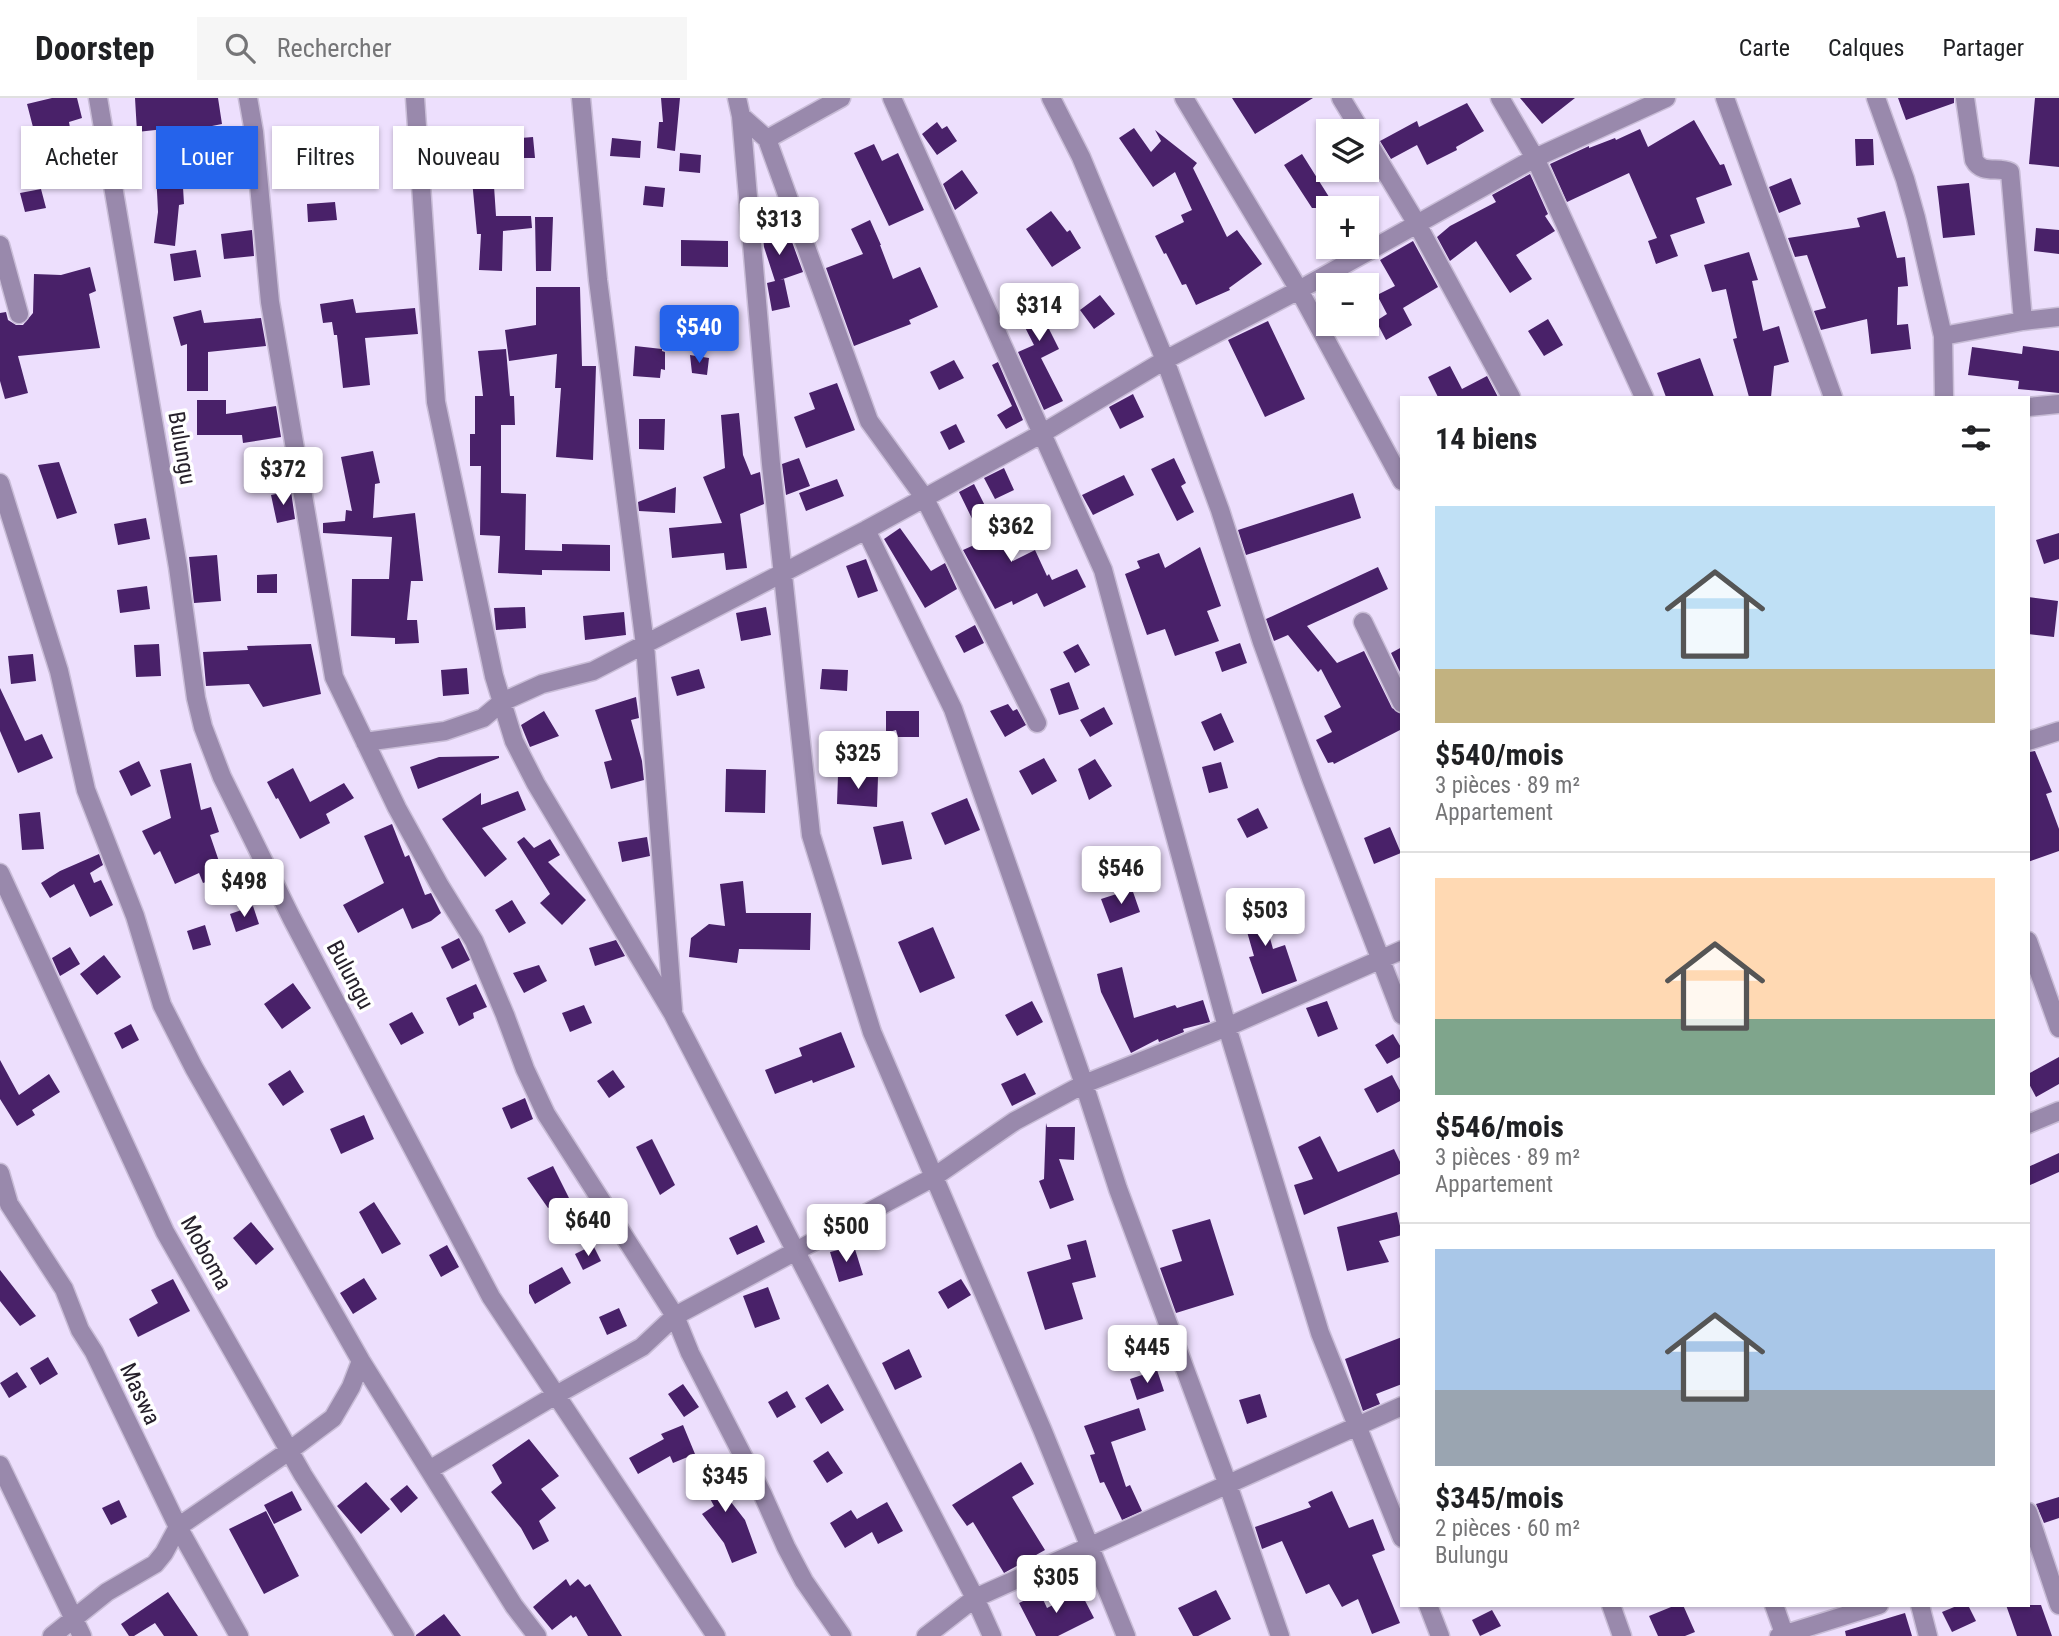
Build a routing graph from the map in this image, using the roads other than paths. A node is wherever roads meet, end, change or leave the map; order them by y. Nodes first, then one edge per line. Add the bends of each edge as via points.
1 (97, 98) edge
2 (248, 98) edge
3 (415, 98) edge
4 (580, 98) edge
5 (737, 98) edge
6 (841, 98) edge
7 (892, 98) edge
8 (1051, 98) edge
9 (1184, 98) edge
10 (1341, 98) edge
11 (1500, 98) edge
12 (1666, 98) edge
13 (1725, 98) edge
14 (1876, 98) edge
15 (1965, 98) edge
16 (1630, 106) edge
17 (741, 116) junction
18 (1354, 119) edge
19 (767, 139) junction
20 (1535, 158) junction
21 (1379, 161) edge
22 (1417, 223) junction
23 (0, 245) edge
24 (1299, 290) junction
25 (19, 314) dead end
26 (2059, 317) edge
27 (2023, 321) junction
28 (1942, 337) junction
29 (1165, 360) junction
30 (1510, 396) edge
31 (1644, 396) edge
32 (1833, 396) edge
33 (1944, 396) edge
34 (2059, 404) edge
35 (2030, 408) edge
36 (1041, 433) junction
37 (1400, 477) edge
38 (0, 483) edge
39 (924, 498) junction
40 (866, 530) junction
41 (783, 572) junction
42 (1363, 622) dead end
43 (645, 645) junction
44 (1400, 699) edge
45 (502, 702) junction
46 (1037, 723) dead end
47 (2059, 731) edge
48 (2030, 740) edge
49 (365, 742) junction
50 (0, 873) edge
51 (2030, 947) edge
52 (1400, 951) edge
53 (1382, 959) junction
54 (1400, 1009) edge
55 (673, 1014) junction
56 (1227, 1027) junction
57 (2059, 1028) edge
58 (1084, 1084) junction
59 (2059, 1111) edge
60 (2030, 1123) edge
61 (0, 1173) edge
62 (934, 1177) junction
63 (794, 1251) junction
64 (675, 1316) junction
65 (361, 1361) junction
66 (556, 1395) junction
67 (1400, 1407) edge
68 (1358, 1427) junction
69 (289, 1451) junction
70 (0, 1465) edge
71 (429, 1470) junction
72 (1228, 1485) junction
73 (2030, 1523) edge
74 (178, 1527) junction
75 (1400, 1533) edge
76 (1089, 1546) junction
77 (2036, 1557) edge
78 (975, 1598) junction
79 (2059, 1605) edge
80 (1429, 1607) edge
81 (1612, 1607) edge
82 (1775, 1607) edge
83 (1873, 1607) edge
84 (1921, 1607) edge
85 (73, 1618) junction
86 (1783, 1635) edge
87 (51, 1636) edge
88 (82, 1636) edge
89 (239, 1636) edge
90 (405, 1636) edge
91 (537, 1636) edge
92 (716, 1636) edge
93 (842, 1636) edge
94 (926, 1636) edge
95 (992, 1636) edge
96 (1126, 1636) edge
97 (1280, 1636) edge
98 (1440, 1636) edge
99 (1622, 1636) edge
100 (1928, 1636) edge

1 - 66 street, Bulungu via 203,727 222,777 292,919 478,1273
2 - 49 street via 270,302 330,665
3 - 45 street via 436,402
4 - 43 street via 598,280
5 - 17 street
6 - 19 street
7 - 36 street
8 - 29 street via 1081,156
9 - 24 street
10 - 18 street
11 - 20 street
12 - 16 street
13 - 32 street
14 - 28 street via 1905,179
15 - 27 street via 1977,166 2010,172
16 - 20 street
17 - 19 street
17 - 41 street
19 - 39 street via 869,421
20 - 22 street
20 - 31 street
21 - 22 street
22 - 24 street
22 - 30 street
23 - 25 street
24 - 29 street
24 - 37 street
26 - 27 street
27 - 28 street
28 - 33 street
29 - 36 street
29 - 53 street via 1312,781
34 - 35 street
36 - 39 street
36 - 56 street via 1103,570
38 - 65 street via 59,671 86,790 135,916 162,1005
39 - 40 street
39 - 46 street
40 - 41 street
40 - 58 street via 953,709
41 - 43 street
41 - 62 street via 811,835 872,1032
42 - 44 street
43 - 45 street via 593,671 542,684
43 - 55 street
45 - 49 street via 483,718 445,732
45 - 55 street via 514,741 536,784
47 - 48 street
49 - 64 street via 433,875 474,941 547,1114
50 - 69 street, Moboma via 165,1232
51 - 57 street
52 - 53 street
53 - 54 street
53 - 56 street
55 - 63 street
56 - 58 street
56 - 68 street via 1320,1334
58 - 62 street via 1016,1121
58 - 72 street
59 - 60 street
61 - 74 street, Maswa via 9,1204 64,1289
62 - 63 street
62 - 76 street
63 - 64 street
63 - 78 street
64 - 66 street via 642,1347
64 - 93 street via 786,1547
65 - 69 street via 333,1418
65 - 71 street
66 - 71 street
66 - 92 street, Bulungu
67 - 68 street
68 - 72 street
68 - 75 street
69 - 74 street
69 - 90 street, Moboma
70 - 85 street
71 - 91 street
72 - 76 street
72 - 97 street
73 - 77 street
74 - 85 street via 156,1564
74 - 89 street, Maswa
76 - 78 street
76 - 96 street
77 - 79 street
78 - 94 street
78 - 95 street
80 - 98 street
81 - 99 street
82 - 86 street
83 - 86 street
84 - 100 street
85 - 87 street
85 - 88 street

